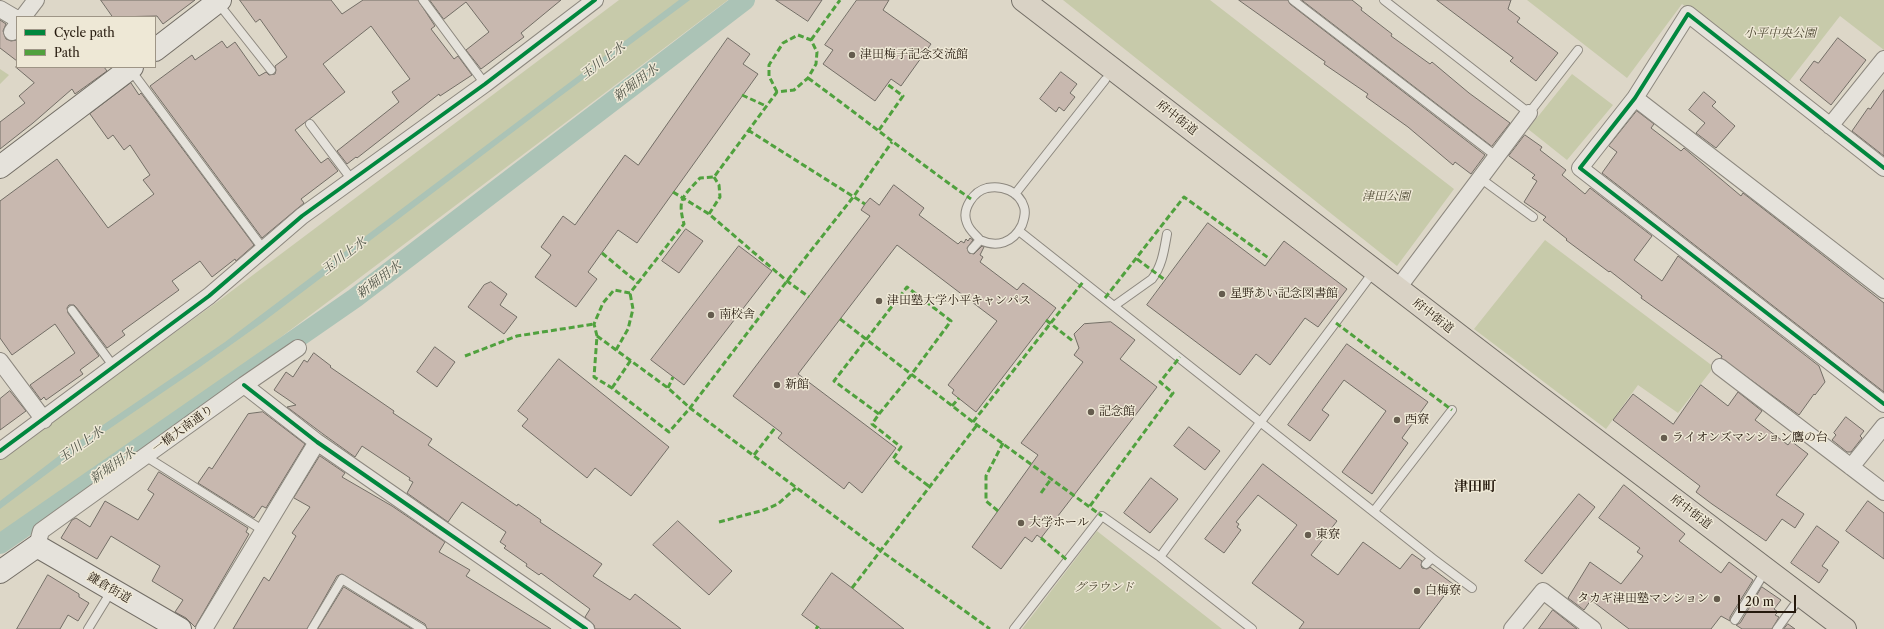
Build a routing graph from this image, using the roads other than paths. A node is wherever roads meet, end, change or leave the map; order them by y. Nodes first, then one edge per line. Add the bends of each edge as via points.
1 (36, 0) edge
2 (423, 0) edge
3 (595, 0) edge
4 (1023, 0) edge
5 (1293, 0) edge
6 (1384, 0) edge
7 (219, 1) edge
8 (0, 9) edge
9 (24, 16) edge
10 (15, 26) edge
11 (156, 49) edge
12 (1578, 50) dead end
13 (1884, 59) edge
14 (131, 68) edge
15 (271, 70) dead end
16 (1105, 80) dead end
17 (485, 84) junction
18 (1635, 98) junction
19 (1529, 112) junction
20 (310, 124) dead end
21 (1830, 126) junction
22 (1496, 156) junction
23 (0, 167) edge
24 (1884, 168) edge
25 (1480, 178) junction
26 (352, 180) junction
27 (1015, 194) junction
28 (1533, 217) dead end
29 (1019, 231) junction
30 (1167, 234) dead end
31 (980, 240) junction
32 (972, 249) dead end
33 (264, 250) junction
34 (1374, 270) junction
35 (1398, 288) junction
36 (1884, 290) edge
37 (1114, 306) junction
38 (72, 310) dead end
39 (298, 348) dead end
40 (0, 361) edge
41 (114, 367) junction
42 (1720, 367) dead end
43 (244, 385) junction
44 (1884, 404) edge
45 (1452, 410) dead end
46 (44, 420) junction
47 (1260, 421) junction
48 (1884, 426) edge
49 (317, 442) junction
50 (0, 451) edge
51 (145, 456) junction
52 (1851, 467) junction
53 (1884, 492) edge
54 (1374, 511) junction
55 (264, 531) junction
56 (37, 546) junction
57 (1160, 557) junction
58 (1432, 558) junction
59 (1426, 564) dead end
60 (1767, 569) junction
61 (0, 572) edge
62 (1472, 588) dead end
63 (112, 590) junction
64 (1801, 596) junction
65 (1735, 620) dead end
66 (88, 629) edge
67 (180, 629) edge
68 (204, 629) edge
69 (312, 629) edge
70 (422, 629) edge
71 (586, 629) edge
72 (1014, 629) edge
73 (1252, 629) edge
74 (1512, 629) edge
75 (1594, 629) edge
76 (1777, 629) edge
77 (1845, 629) edge

1 - 9 street
2 - 17 lane
3 - 17 street
4 - 34 main road, 府中街道
5 - 22 lane
6 - 19 lane
7 - 11 street
7 - 15 lane
8 - 10 street
12 - 19 lane
13 - 21 street
14 - 23 street
14 - 33 lane
16 - 27 lane
17 - 26 street
18 - 21 street via 1688,14
18 - 36 street
18 - 44 street via 1580,168
19 - 22 street
20 - 26 lane
21 - 24 street
22 - 25 street
25 - 28 lane
25 - 35 street
26 - 33 street via 302,216
27 - 29 lane via 1024,207 1024,219
27 - 31 lane via 1005,187 995,186 983,189 971,199 965,213 966,222
29 - 31 lane via 1009,241 998,244 988,244
29 - 37 lane
30 - 37 lane via 1162,263 1156,274
31 - 32 lane
33 - 41 street via 209,296
34 - 35 main road, 府中街道
34 - 47 lane
35 - 60 main road, 府中街道
37 - 47 lane
38 - 41 lane
39 - 43 street, 一橋大南通り
40 - 46 street
41 - 46 street
42 - 52 street
43 - 49 street
43 - 51 street, 一橋大南通り
45 - 54 lane
46 - 50 street
47 - 54 lane
47 - 57 lane
48 - 52 street
49 - 55 street
49 - 71 street
51 - 55 lane
51 - 56 street, 一橋大南通り via 41,530
52 - 53 street
54 - 58 lane
55 - 68 street
56 - 61 street
56 - 63 street, 鎌倉街道
57 - 72 lane via 1102,516
57 - 73 lane
58 - 59 lane
58 - 62 lane
60 - 64 main road, 府中街道
60 - 65 lane
63 - 66 lane
63 - 67 street, 鎌倉街道
64 - 76 lane
64 - 77 main road, 府中街道
69 - 70 lane via 342,579
74 - 75 street via 1543,591

